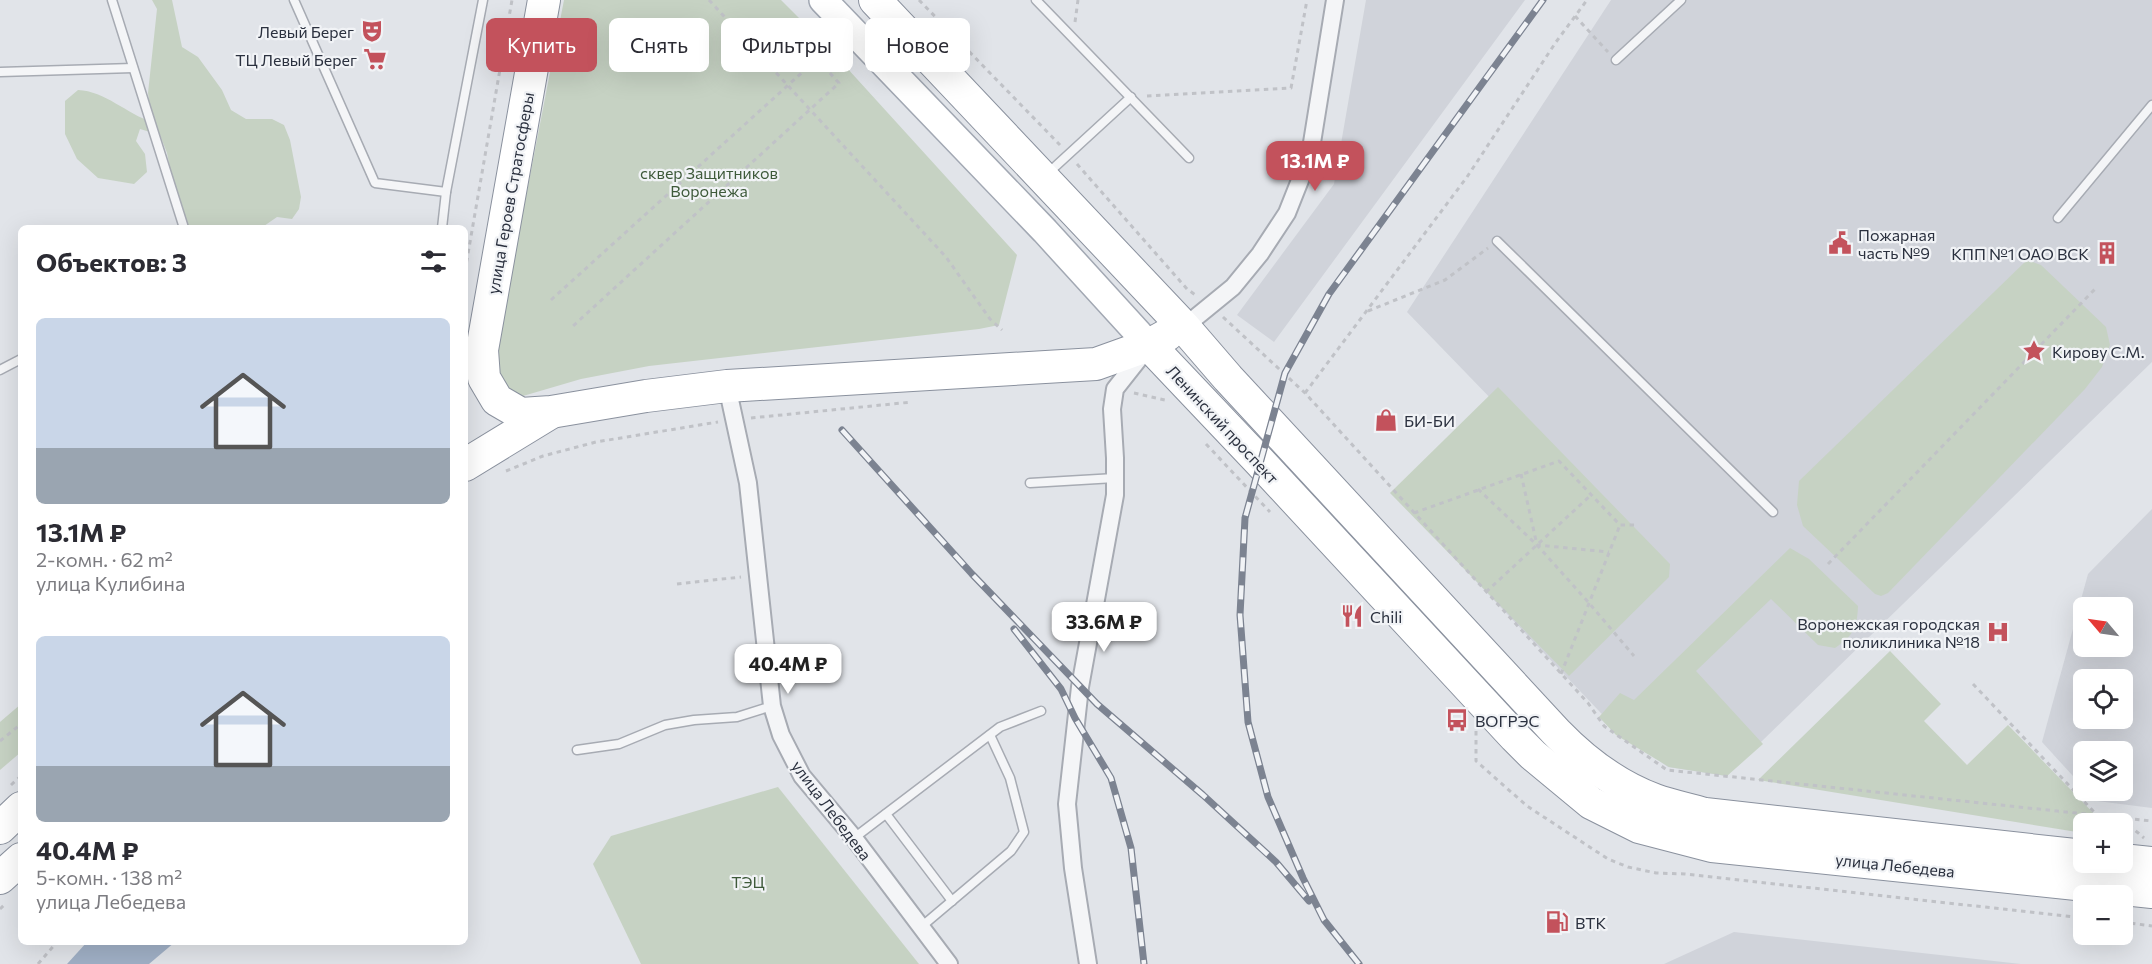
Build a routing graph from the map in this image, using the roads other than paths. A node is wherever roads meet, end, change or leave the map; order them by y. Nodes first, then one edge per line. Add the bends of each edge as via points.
1 (112, 0) edge
2 (294, 0) edge
3 (483, 0) edge
4 (544, 0) edge
5 (823, 0) edge
6 (876, 0) edge
7 (1036, 0) edge
8 (1335, 0) edge
9 (1681, 0) edge
10 (1616, 60) road end
11 (133, 68) junction
12 (0, 72) edge
13 (1131, 97) junction
14 (2151, 108) edge
15 (1189, 158) dead end
16 (1044, 177) junction
17 (446, 192) junction
18 (2058, 218) dead end
19 (182, 225) edge
20 (442, 225) edge
21 (1497, 241) road end
22 (1184, 327) junction
23 (1149, 345) junction
24 (478, 348) junction
25 (18, 361) edge
26 (0, 370) edge
27 (468, 376) edge
28 (727, 387) junction
29 (551, 412) junction
30 (468, 463) edge
31 (1115, 478) junction
32 (1029, 483) dead end
33 (1773, 512) dead end
34 (772, 706) junction
35 (1041, 711) dead end
36 (990, 735) junction
37 (577, 750) dead end
38 (18, 811) edge
39 (886, 814) junction
40 (1639, 827) joint
41 (0, 828) edge
42 (854, 838) junction
43 (2073, 855) edge
44 (2133, 861) edge
45 (18, 862) edge
46 (2152, 863) edge
47 (0, 878) edge
48 (2152, 892) edge
49 (952, 900) junction
50 (921, 927) junction
51 (949, 964) edge
52 (1088, 964) edge

1 - 11 lane
2 - 17 lane via 375,183
3 - 17 lane
4 - 24 highway, улица Героев Стратосферы
5 - 23 main road, Ленинский проспект
6 - 16 highway
7 - 13 lane
8 - 22 street via 1310,155 1287,213 1233,288
9 - 10 lane
11 - 12 lane
11 - 19 lane
13 - 15 lane
13 - 16 lane
14 - 18 lane
16 - 22 highway
17 - 20 lane
21 - 33 lane
22 - 23 highway
22 - 43 highway, улица Лебедева via 1575,751 1609,777 1655,800 1705,814
23 - 28 highway via 1096,364
23 - 31 street via 1115,389
23 - 40 highway, Ленинский проспект via 1527,749 1591,803
24 - 27 highway
24 - 29 highway via 484,378 498,400 521,414
25 - 26 lane
28 - 29 highway
28 - 34 street, улица Лебедева via 748,483
29 - 30 highway
31 - 32 lane
31 - 52 street via 1080,687 1067,804
34 - 37 lane via 737,717 665,725 619,744
34 - 42 street, улица Лебедева via 781,735 802,776
35 - 36 lane
36 - 39 lane
36 - 49 lane via 1010,778 1024,832 1011,851
38 - 41 highway
39 - 42 lane
39 - 49 lane
40 - 48 highway, улица Лебедева via 1713,846
42 - 50 street, улица Лебедева
44 - 46 highway
45 - 47 highway
49 - 50 lane
50 - 51 street, улица Лебедева

